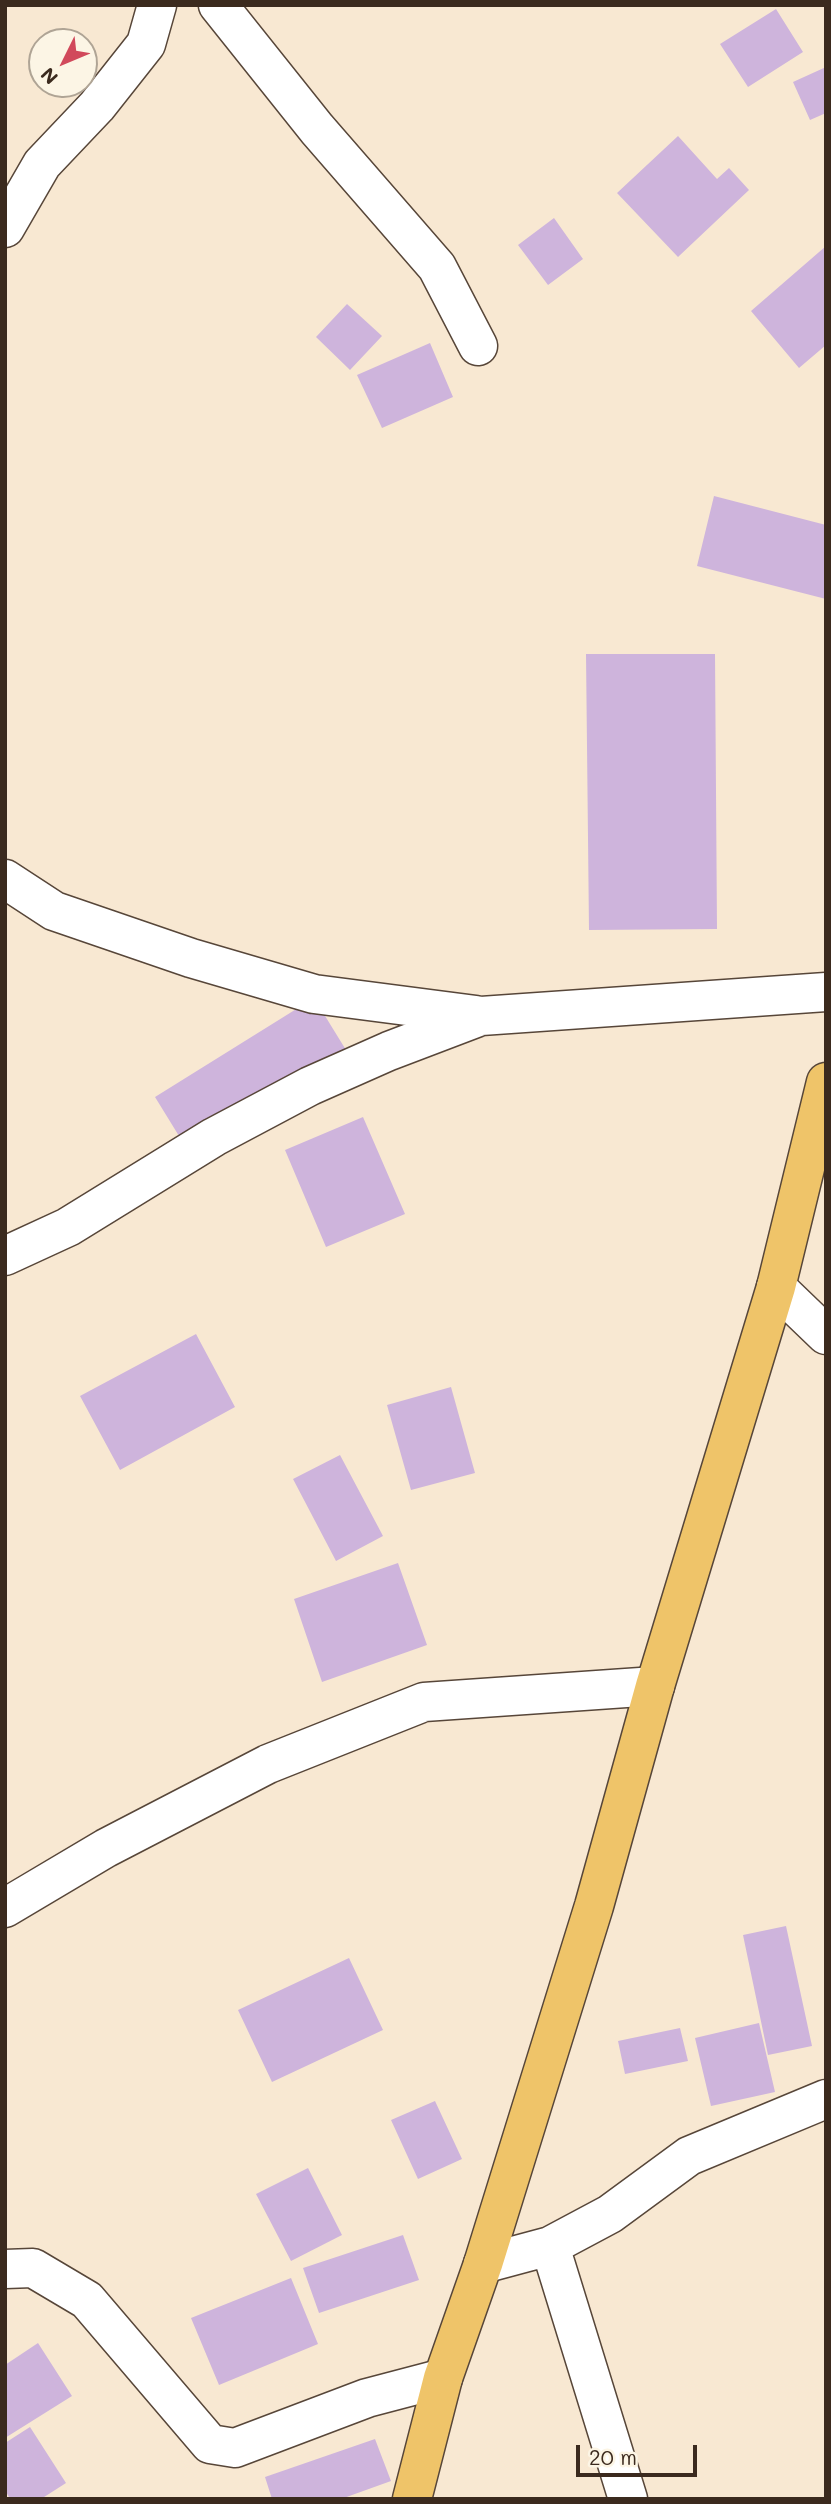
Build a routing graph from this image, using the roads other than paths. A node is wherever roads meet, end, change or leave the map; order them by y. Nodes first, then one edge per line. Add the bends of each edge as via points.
1 (157, 5) edge
2 (218, 5) edge
3 (5, 228) edge
4 (478, 346) dead end
5 (5, 878) edge
6 (826, 992) edge
7 (481, 1016) junction
8 (826, 1082) edge
9 (5, 1256) edge
10 (776, 1287) junction
11 (826, 1335) edge
12 (655, 1686) junction
13 (5, 1908) edge
14 (826, 2099) edge
15 (550, 2246) junction
16 (483, 2264) junction
17 (5, 2269) edge
18 (443, 2378) junction
19 (412, 2499) edge
20 (628, 2499) edge

1 - 3 street via 146,44 97,106 42,164
2 - 4 street via 317,129 437,267
5 - 7 street via 54,911 313,994
6 - 7 street
7 - 9 street via 310,1086 214,1137 68,1227
8 - 10 main road
10 - 11 street
10 - 12 main road
12 - 13 street via 424,1702 268,1764 107,1848
12 - 16 main road via 594,1906
14 - 15 street via 689,2156 610,2214
15 - 16 street
15 - 20 street
16 - 18 main road
17 - 18 street via 33,2268 87,2300 210,2444 235,2448 368,2398
18 - 19 main road

